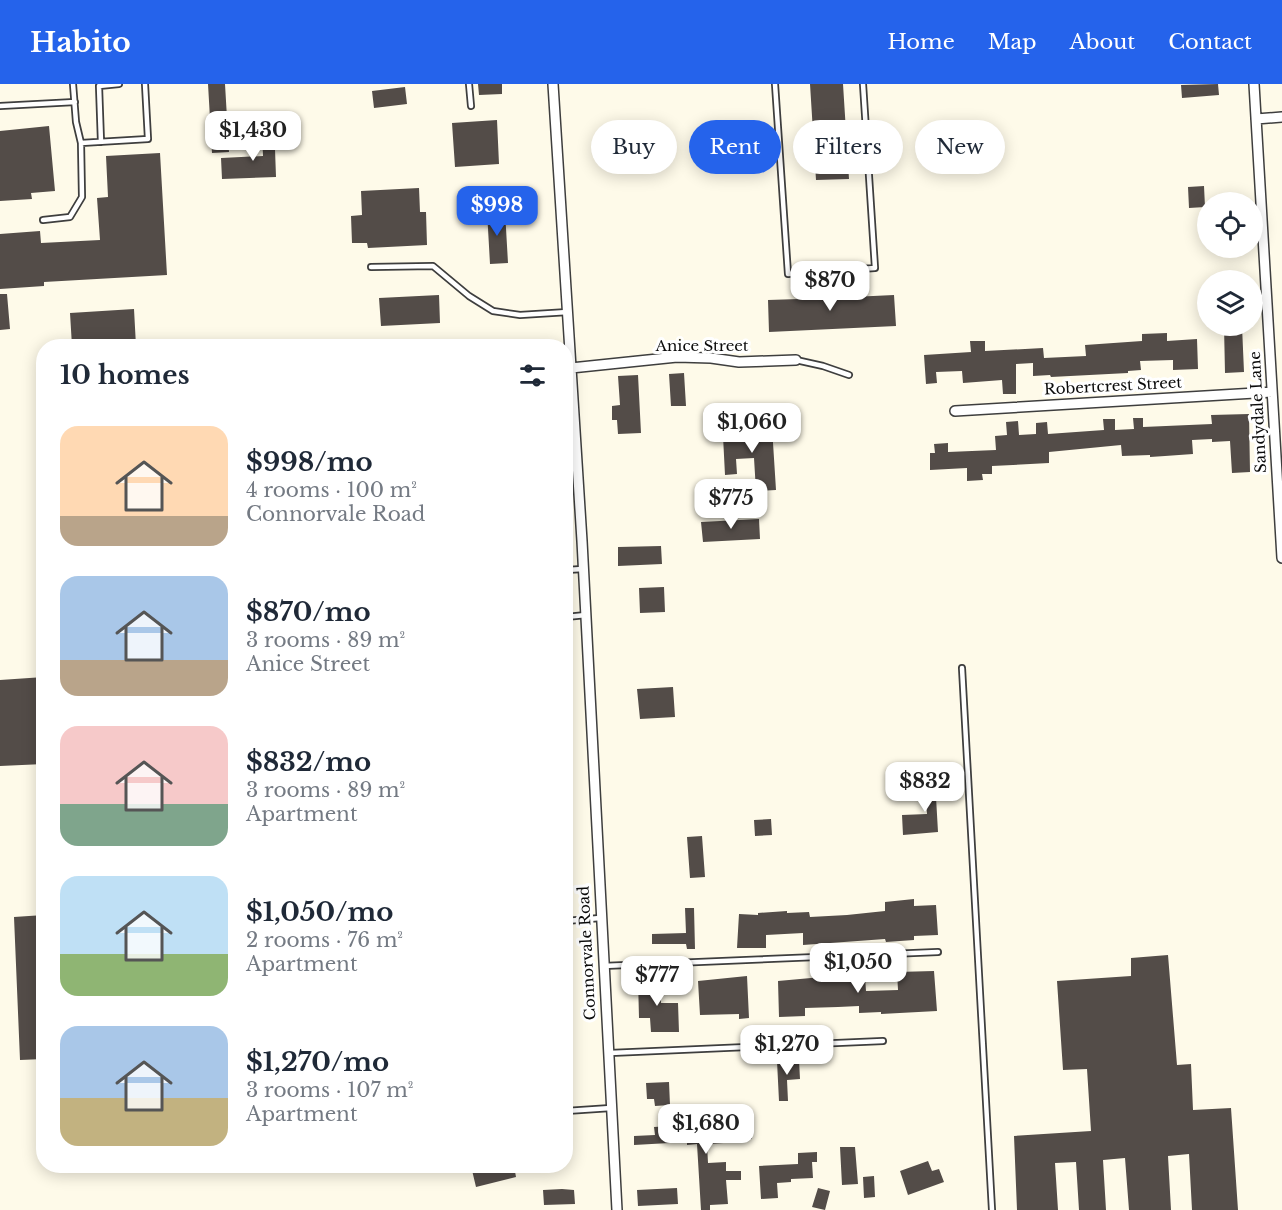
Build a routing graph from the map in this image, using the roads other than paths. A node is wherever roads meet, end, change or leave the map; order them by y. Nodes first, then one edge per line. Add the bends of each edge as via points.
1 (73, 84) edge
2 (119, 84) edge
3 (145, 84) edge
4 (469, 84) edge
5 (553, 84) edge
6 (775, 84) edge
7 (863, 84) edge
8 (1254, 84) edge
9 (75, 102) junction
10 (0, 106) edge
11 (471, 106) dead end
12 (1282, 117) edge
13 (1256, 119) junction
14 (101, 142) junction
15 (81, 143) junction
16 (43, 220) dead end
17 (372, 267) dead end
18 (568, 312) junction
19 (569, 339) edge
20 (796, 360) joint
21 (573, 368) edge
22 (849, 375) dead end
23 (1272, 392) junction
24 (573, 402) edge
25 (955, 411) dead end
26 (1282, 558) edge
27 (583, 569) junction
28 (573, 570) edge
29 (586, 615) junction
30 (573, 616) edge
31 (962, 668) dead end
32 (600, 918) junction
33 (573, 920) edge
34 (938, 952) dead end
35 (603, 966) junction
36 (883, 1041) dead end
37 (608, 1053) junction
38 (611, 1108) junction
39 (573, 1111) edge
40 (617, 1210) edge
41 (992, 1210) edge

1 - 9 lane
2 - 14 lane via 99,86
3 - 14 lane via 148,140
4 - 11 lane
5 - 18 street, Connorvale Road
6 - 7 lane via 788,274 875,268
8 - 13 street, Sandydale Lane
9 - 10 lane
9 - 15 lane
12 - 13 street
13 - 23 street, Sandydale Lane
14 - 15 lane
15 - 16 lane via 82,198 70,217
17 - 18 lane via 432,266 493,311 520,315
18 - 19 street, Connorvale Road
20 - 21 street, Anice Street via 739,362 676,357
20 - 22 lane
23 - 25 street, Robertcrest Street
23 - 26 street, Sandydale Lane
24 - 27 street, Connorvale Road
27 - 28 lane
27 - 29 street, Connorvale Road
29 - 30 lane
29 - 32 street, Connorvale Road
31 - 41 lane
32 - 33 lane
32 - 35 street, Connorvale Road
34 - 35 lane
35 - 37 street, Connorvale Road
36 - 37 lane
37 - 38 street, Connorvale Road
38 - 39 lane
38 - 40 street, Connorvale Road

